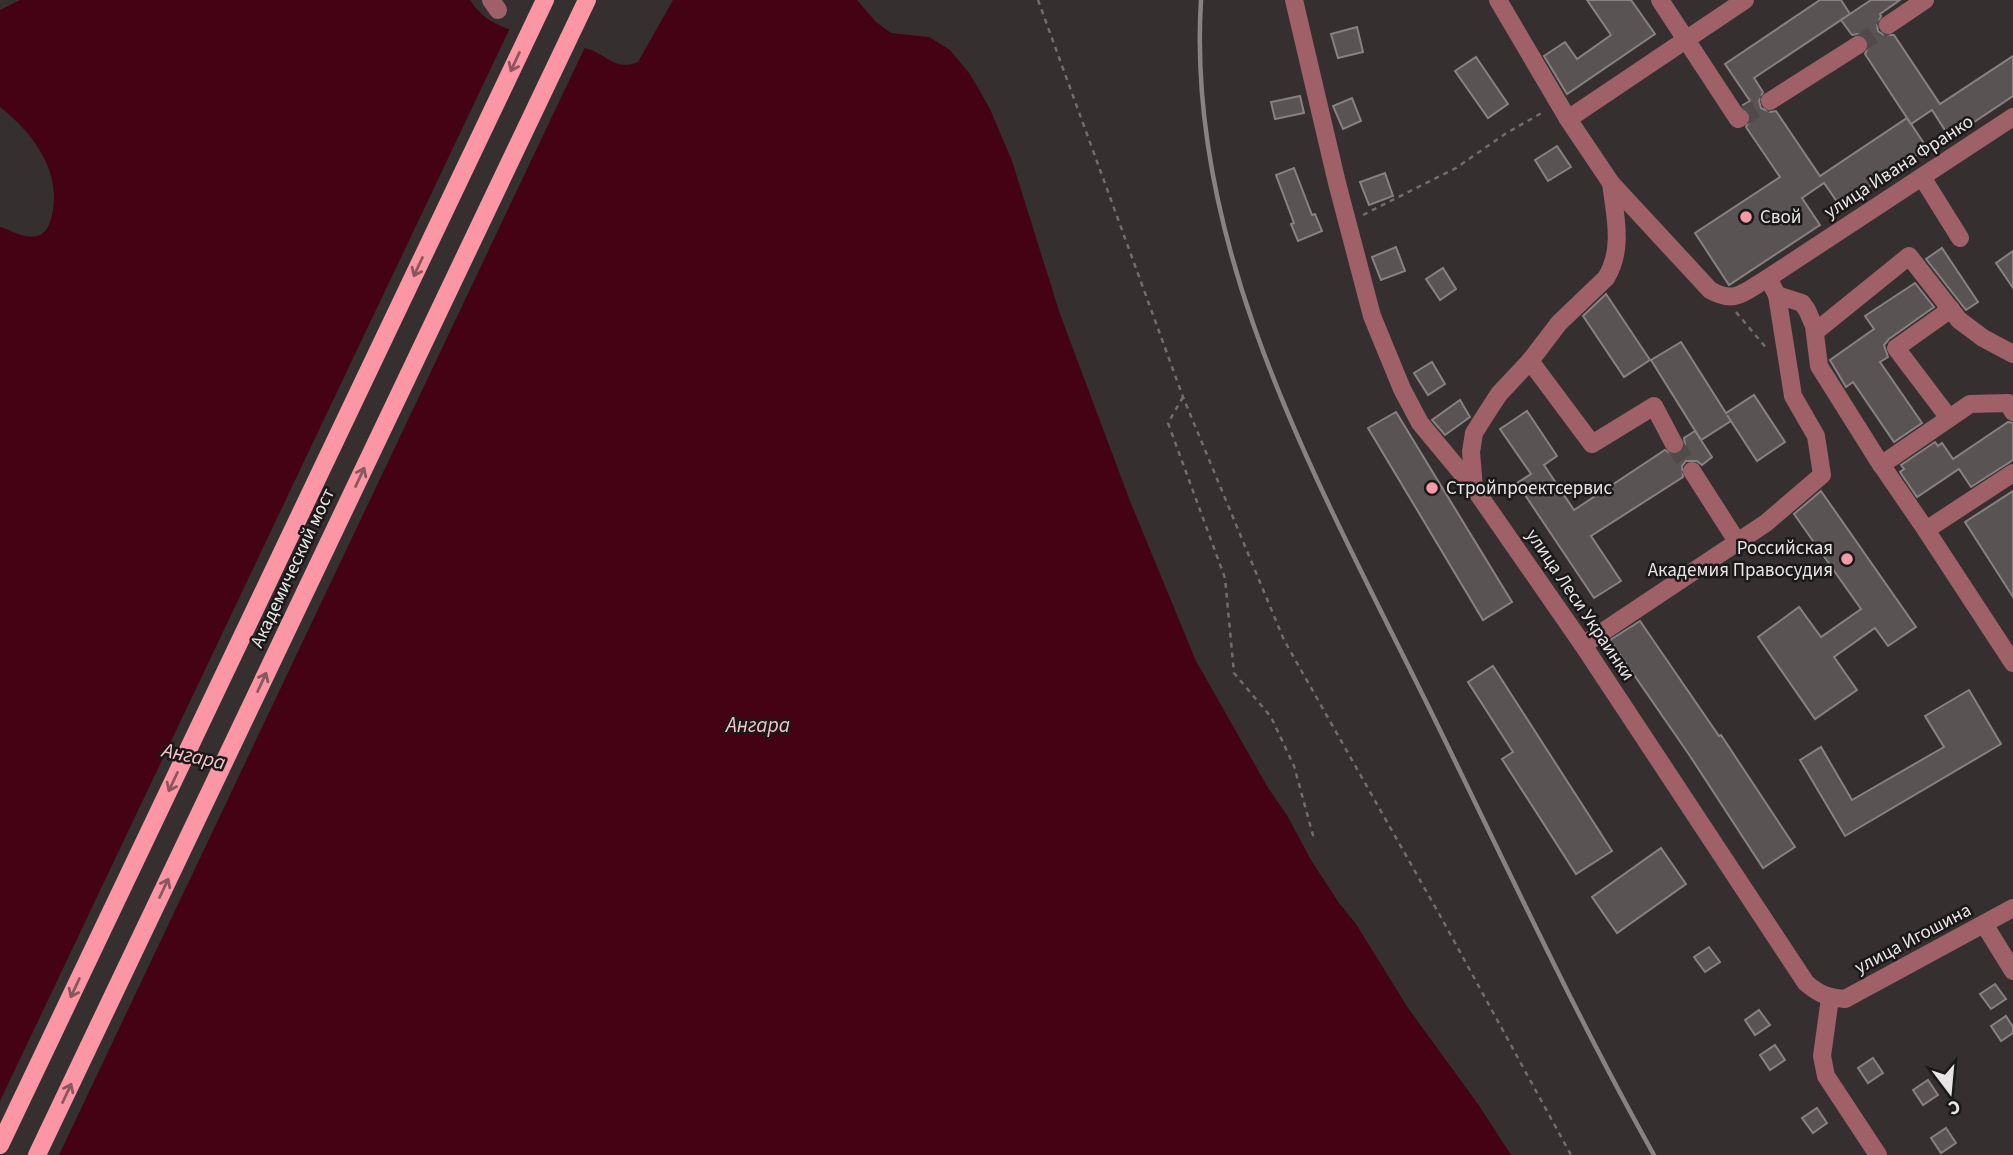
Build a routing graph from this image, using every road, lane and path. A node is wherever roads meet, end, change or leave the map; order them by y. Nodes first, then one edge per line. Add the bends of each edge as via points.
1 (545, 0) edge
2 (587, 0) edge
3 (1038, 0) edge
4 (1294, 0) edge
5 (1498, 0) edge
6 (1660, 0) edge
7 (1745, 0) edge
8 (1926, 0) edge
9 (1888, 25) tunnel mouth
10 (1686, 40) junction
11 (1858, 45) tunnel mouth
12 (1770, 101) tunnel mouth
13 (1559, 103) junction
14 (2013, 117) edge
15 (1740, 118) dead end
16 (1568, 120) junction
17 (1922, 177) junction
18 (1611, 183) junction
19 (1348, 223) junction
20 (1960, 238) dead end
21 (1768, 278) junction
22 (1777, 295) junction
23 (1724, 298) junction
24 (1951, 309) junction
25 (1815, 332) junction
26 (1768, 351) dead end
27 (2013, 354) edge
28 (1530, 360) junction
29 (1183, 397) junction
30 (2013, 412) edge
31 (1949, 418) junction
32 (1674, 444) tunnel mouth
33 (1881, 465) junction
34 (1692, 471) tunnel mouth
35 (2013, 472) edge
36 (1474, 488) junction
37 (1926, 530) junction
38 (1738, 542) junction
39 (1583, 645) junction
40 (2013, 663) edge
41 (1314, 839) dead end
42 (2013, 908) edge
43 (1984, 924) junction
44 (2013, 971) edge
45 (1830, 998) junction
46 (0, 1145) edge
47 (37, 1155) edge
48 (1571, 1155) edge
49 (1878, 1155) edge

1 -> 46 main road, Академический мост
47 -> 2 main road, Академический мост
3 - 29 path
4 - 19 street, улица Леси Украинки
5 - 13 street
6 - 10 street
7 - 10 street
8 - 9 street
10 - 15 street
10 - 16 street
11 - 12 street
13 - 16 street
13 - 19 path via 1456,168
14 - 17 street, улица Ивана Франко
16 - 18 street
17 - 20 street
17 - 21 street, улица Ивана Франко
18 - 23 street via 1704,283
18 - 28 street via 1617,255 1611,270
19 - 36 street, улица Леси Украинки via 1372,316 1402,390 1426,431
21 - 22 street
21 - 23 street, улица Ивана Франко via 1735,297
22 - 25 street via 1802,303
22 - 38 street via 1793,396 1816,436 1822,475
23 - 26 path
24 - 25 street via 1909,256
24 - 27 street via 1975,332
24 - 31 street via 1896,348
25 - 33 street via 1819,366
28 - 32 street via 1592,444 1654,405
28 - 36 street via 1499,394 1474,433
29 - 41 path via 1168,423 1225,578 1234,673 1271,717 1294,766
29 - 48 path via 1284,640
30 - 31 street via 2008,403 1970,404
31 - 33 street
33 - 37 street
34 - 38 street
35 - 37 street
36 - 39 street, улица Леси Украинки
37 - 40 street
38 - 39 street
39 - 45 street, улица Леси Украинки via 1806,983
42 - 43 street, улица Игошина
43 - 44 street
43 - 45 street, улица Игошина via 1845,999
45 - 49 street via 1822,1056 1826,1076

